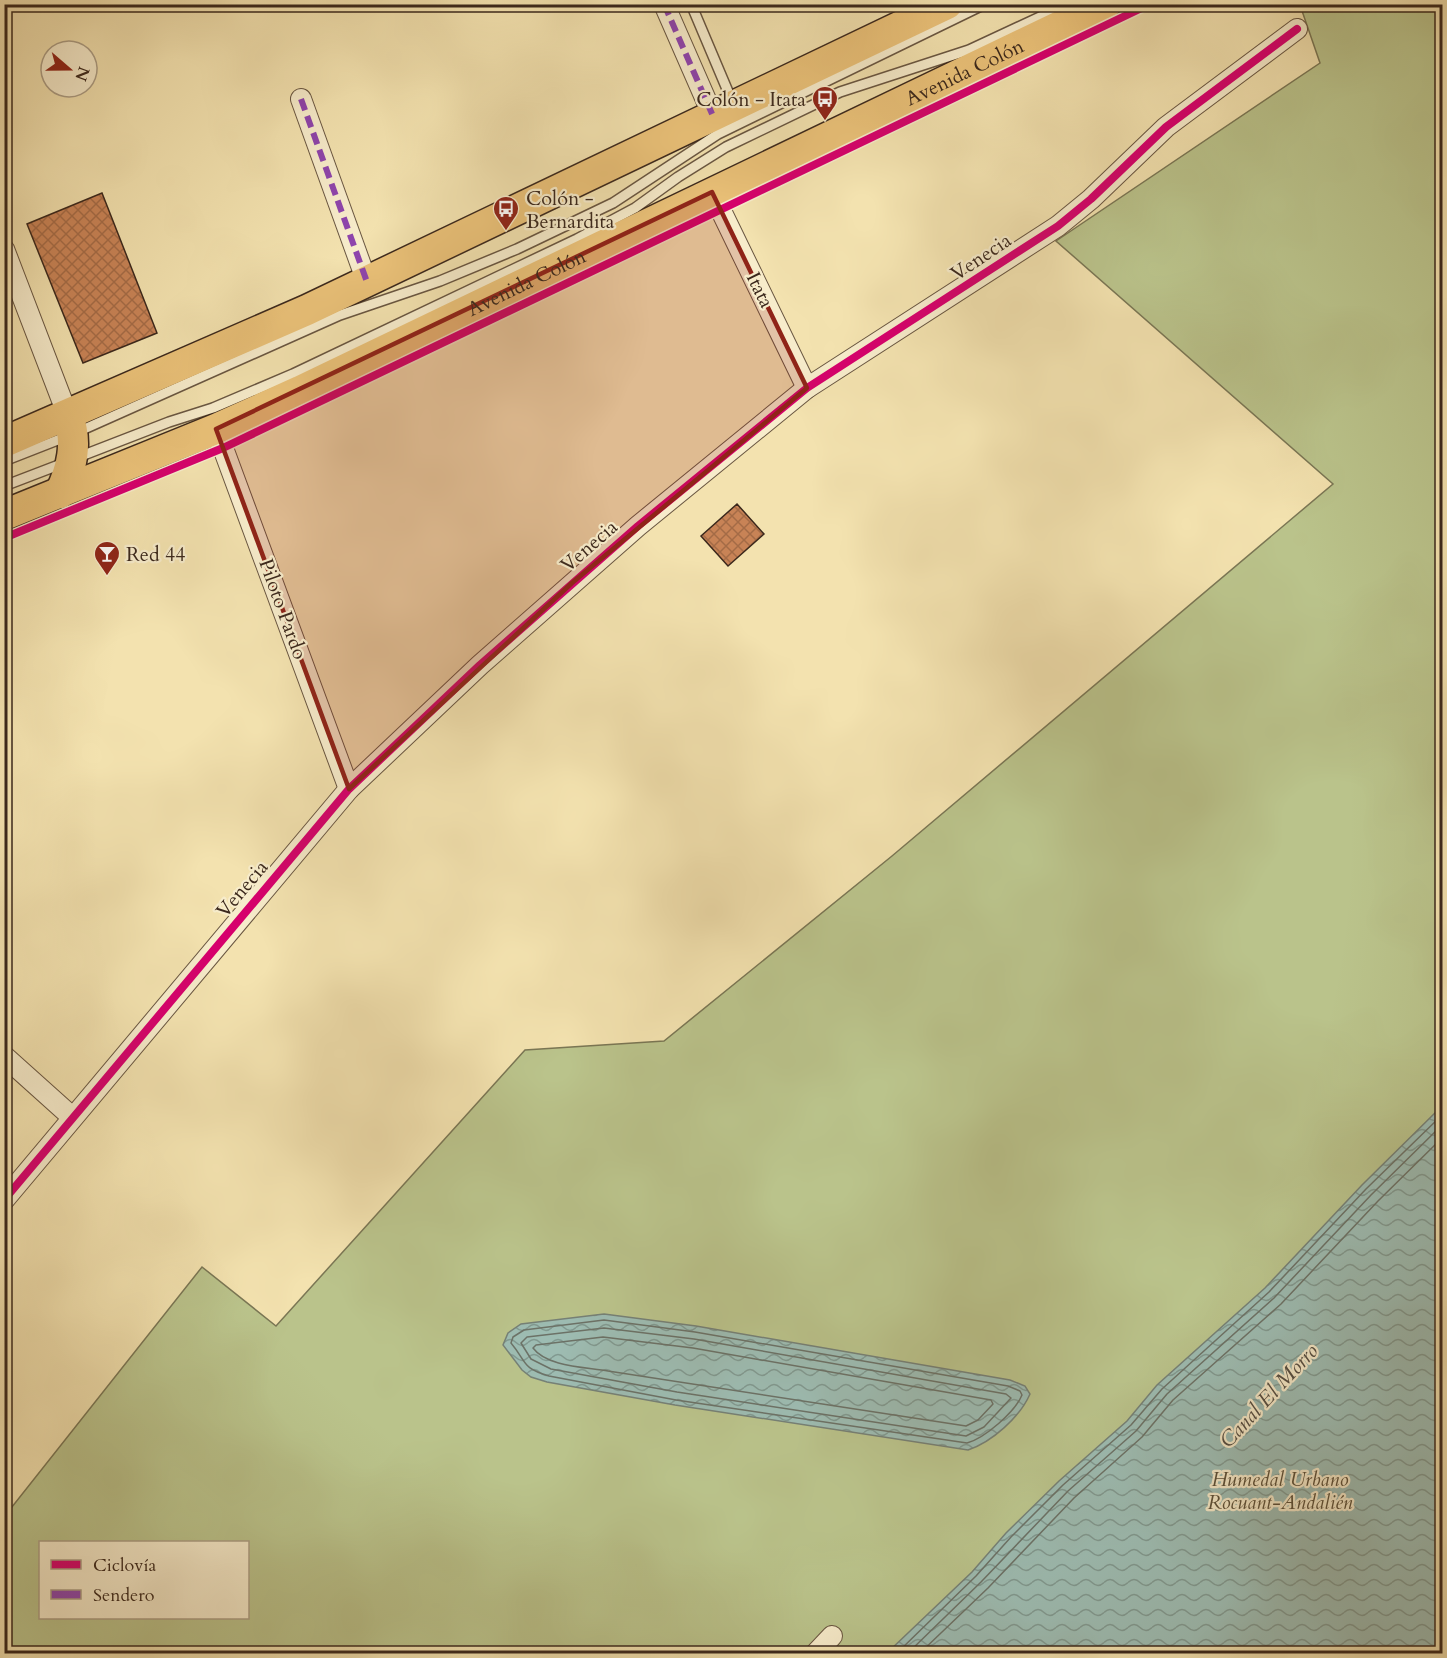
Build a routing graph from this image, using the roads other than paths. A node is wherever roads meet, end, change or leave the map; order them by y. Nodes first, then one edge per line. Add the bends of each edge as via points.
1 (664, 4) edge
2 (691, 4) edge
3 (947, 4) edge
4 (985, 4) edge
5 (1068, 4) edge
6 (1106, 4) edge
7 (1297, 29) dead end
8 (301, 99) dead end
9 (723, 111) junction
10 (712, 192) junction
11 (4, 249) edge
12 (367, 282) junction
13 (807, 388) junction
14 (216, 429) junction
15 (71, 437) junction
16 (4, 442) edge
17 (4, 462) edge
18 (4, 486) edge
19 (60, 493) junction
20 (4, 515) edge
21 (349, 789) junction
22 (4, 1056) edge
23 (72, 1117) junction
24 (4, 1200) edge
25 (832, 1636) dead end
26 (815, 1653) edge

1 - 9 street via 687,58
2 - 9 lane
3 - 9 main road
4 - 15 lane via 718,134 613,203 579,220 471,269 340,315
5 - 15 lane via 958,54 840,92 726,147 635,208 293,374 221,405
6 - 10 main road, Avenida Colón
7 - 13 street, Venecia via 1166,127 1058,226
8 - 12 street
9 - 12 main road
10 - 13 street, Itata
10 - 14 main road, Avenida Colón
11 - 15 street
12 - 15 main road
13 - 21 street, Venecia via 572,583
14 - 19 main road, Avenida Colón
14 - 21 street, Piloto Pardo
15 - 16 main road
15 - 17 lane
15 - 18 lane
15 - 19 main road
19 - 20 main road, Avenida Colón
21 - 23 street, Venecia
22 - 23 street
23 - 24 street, Venecia
25 - 26 street

